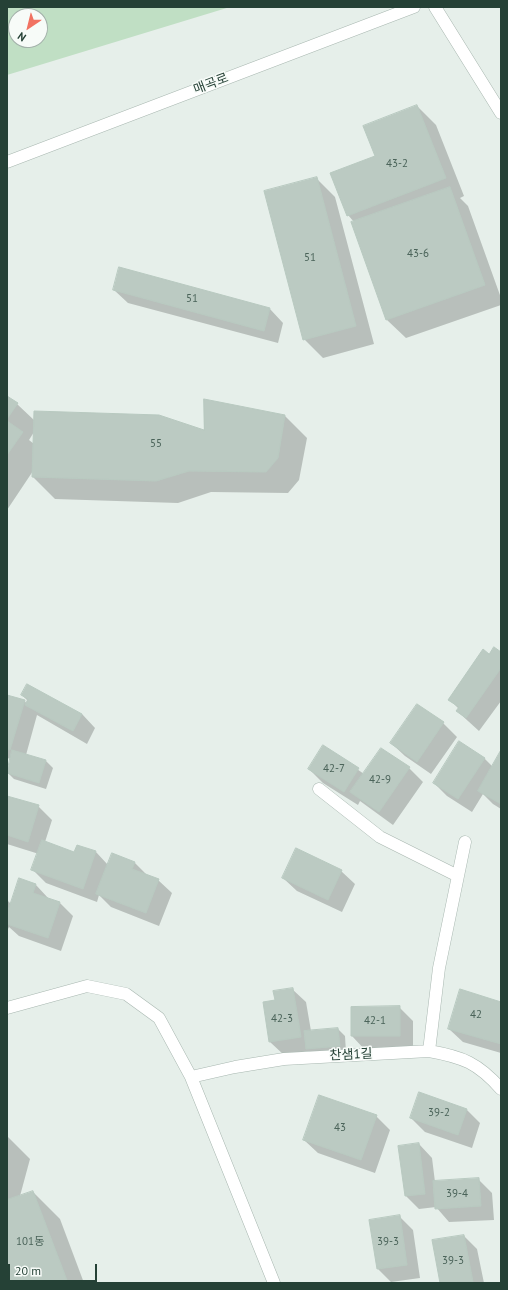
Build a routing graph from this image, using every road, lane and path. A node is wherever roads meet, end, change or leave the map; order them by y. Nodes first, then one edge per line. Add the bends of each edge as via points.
1 (414, 7) edge
2 (435, 7) edge
3 (501, 113) edge
4 (7, 162) edge
5 (318, 789) dead end
6 (465, 842) dead end
7 (458, 876) junction
8 (7, 1001) edge
9 (19, 1004) junction
10 (7, 1008) edge
11 (429, 1051) junction
12 (191, 1077) junction
13 (501, 1089) edge
14 (274, 1283) edge

1 - 4 street, 매곡로
2 - 3 street
5 - 7 street via 380,837
6 - 7 street
7 - 11 street via 439,968
8 - 9 street
9 - 10 street
9 - 12 street via 86,986 126,994 159,1018
11 - 12 street, 찬샘1길 via 284,1059 235,1066
11 - 13 street, 찬샘1길 via 474,1063
12 - 14 street

